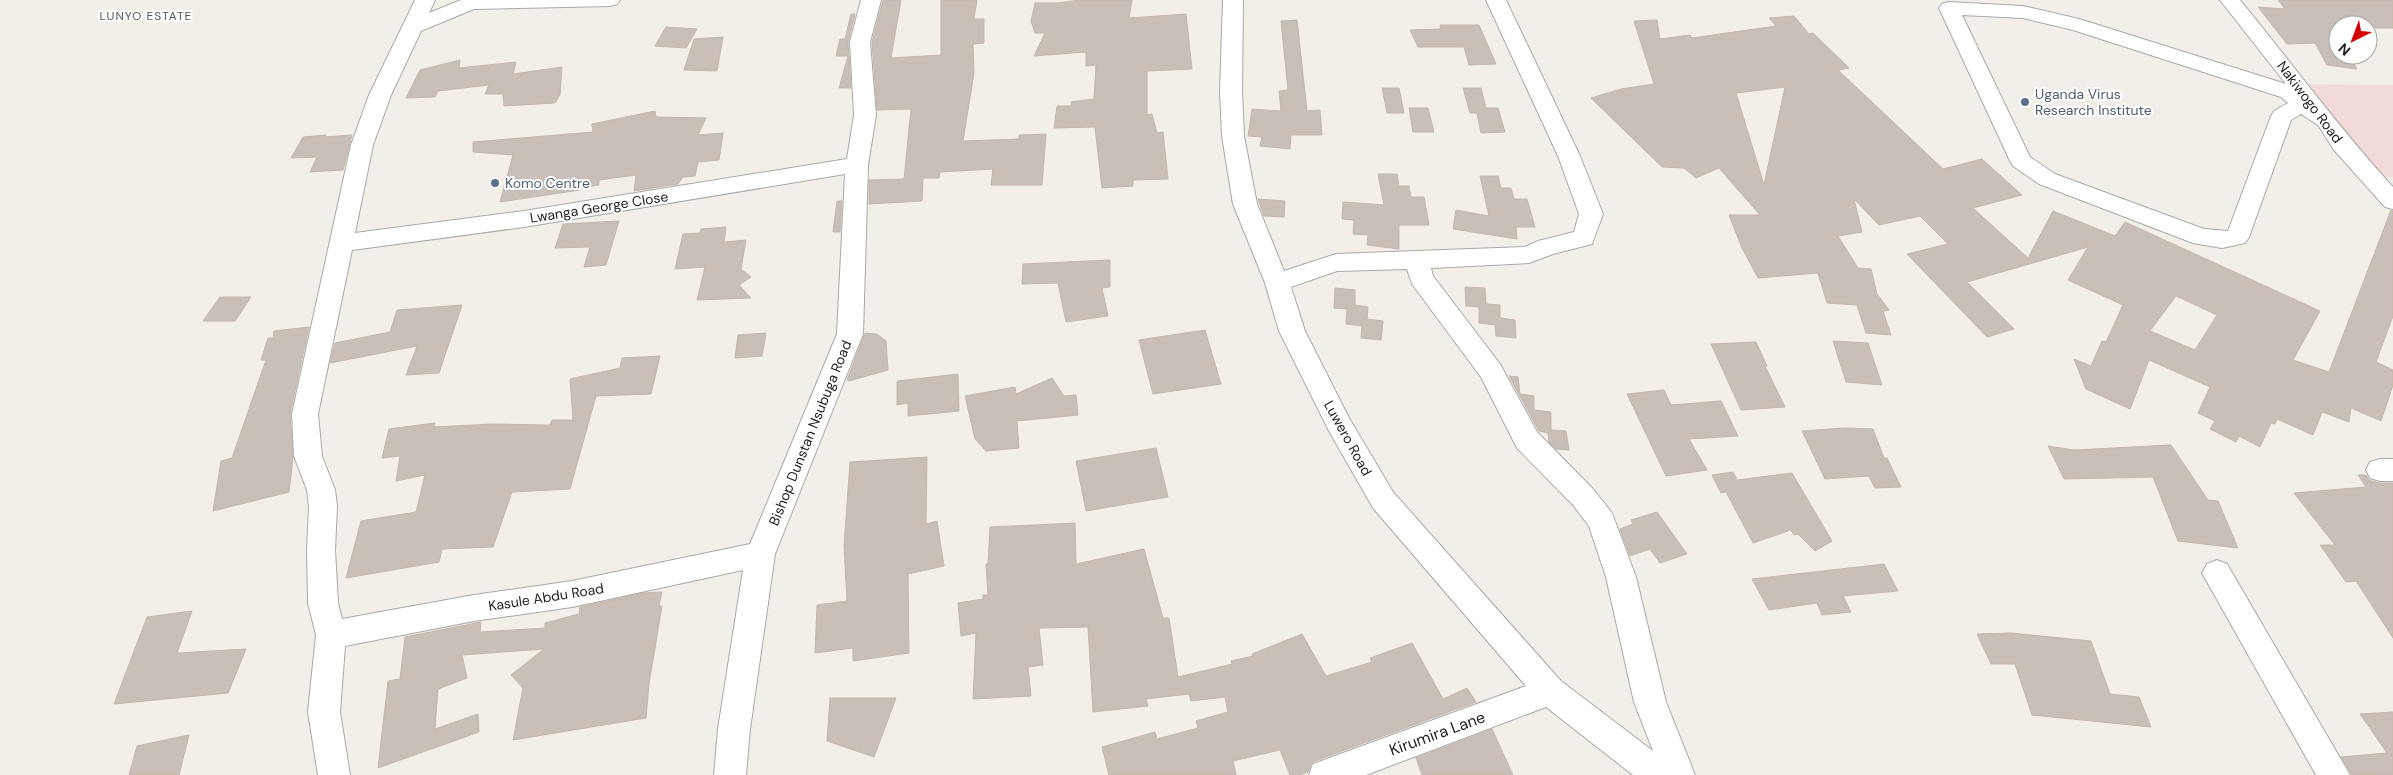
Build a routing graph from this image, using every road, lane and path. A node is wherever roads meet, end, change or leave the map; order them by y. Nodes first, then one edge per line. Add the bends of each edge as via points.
1 (425, 0) edge
2 (610, 0) edge
3 (871, 0) edge
4 (1233, 0) edge
5 (1496, 0) edge
6 (2036, 0) edge
7 (2230, 0) edge
8 (1947, 4) edge
9 (2080, 25) junction
10 (412, 27) junction
11 (2301, 104) junction
12 (2326, 120) junction
13 (857, 165) junction
14 (2393, 201) edge
15 (340, 243) junction
16 (1417, 261) junction
17 (1277, 283) junction
18 (760, 554) junction
19 (2217, 573) dead end
20 (331, 635) junction
21 (1550, 691) junction
22 (334, 775) edge
23 (730, 775) edge
24 (1325, 775) edge
25 (1658, 775) edge
26 (1679, 775) edge
27 (2334, 775) edge

1 - 10 street
2 - 10 street via 471,3
3 - 13 street, Bishop Dunstan Nsubuga Road via 860,42 864,115
4 - 17 street, Luwero Road via 1233,136 1245,204
5 - 16 street via 1570,156 1591,214 1584,238 1546,247 1529,255
6 - 9 street
7 - 12 street, Nakiwogo Road
8 - 9 street via 2023,12
8 - 11 street via 2021,161 2047,180 2201,237 2222,240 2237,237 2282,116
9 - 11 street via 2288,92
10 - 15 street via 380,95 362,145
11 - 12 street
12 - 14 street, Nakiwogo Road via 2342,145
13 - 15 street, Lwanga George Close via 524,219
13 - 18 street, Bishop Dunstan Nsubuga Road via 850,334
15 - 20 street via 305,414 308,456 321,490 323,506 322,602
16 - 17 street via 1336,264
16 - 26 street via 1421,278 1491,371 1527,440 1602,521 1620,577 1650,702
17 - 21 street, Luwero Road via 1292,330 1330,407 1384,500
18 - 20 street, Kasule Abdu Road via 572,594 474,608
18 - 23 street, Bishop Dunstan Nsubuga Road
19 - 27 street
20 - 22 street via 324,712
21 - 24 street, Kirumira Lane
21 - 25 street, Luwero Road

